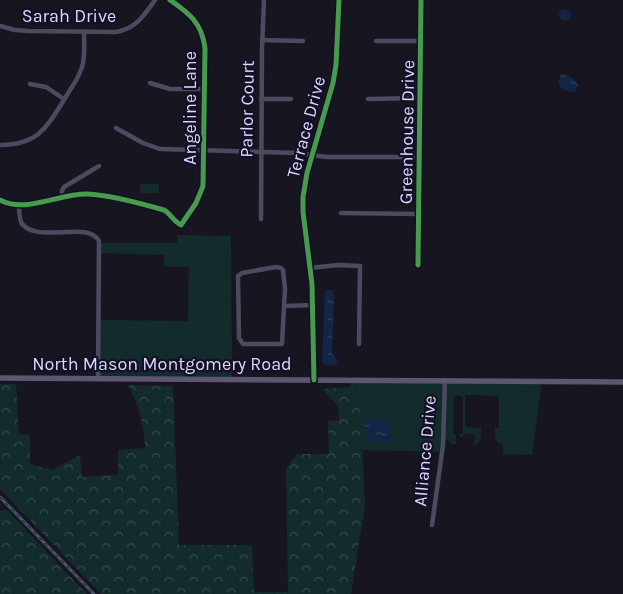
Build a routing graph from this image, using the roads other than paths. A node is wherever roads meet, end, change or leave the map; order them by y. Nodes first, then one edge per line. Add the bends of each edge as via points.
1 (155, 0) edge
2 (170, 0) edge
3 (264, 0) edge
4 (338, 0) edge
5 (422, 0) edge
6 (0, 26) edge
7 (84, 32) junction
8 (262, 40) junction
9 (422, 40) junction
10 (304, 41) dead end
11 (376, 41) dead end
12 (150, 83) dead end
13 (30, 84) dead end
14 (205, 89) junction
15 (421, 98) junction
16 (64, 99) junction
17 (261, 99) junction
18 (291, 99) dead end
19 (368, 99) dead end
20 (116, 128) dead end
21 (0, 145) edge
22 (204, 149) junction
23 (260, 152) junction
24 (312, 156) junction
25 (420, 157) junction
26 (99, 166) dead end
27 (62, 198) junction
28 (0, 200) edge
29 (19, 205) junction
30 (341, 213) dead end
31 (420, 214) junction
32 (261, 219) dead end
33 (418, 265) dead end
34 (310, 268) junction
35 (313, 305) junction
36 (284, 306) junction
37 (359, 344) dead end
38 (0, 378) edge
39 (98, 378) junction
40 (314, 380) junction
41 (445, 380) junction
42 (623, 382) edge
43 (432, 525) dead end

1 - 7 street, Sarah Drive via 142,18 128,29
2 - 14 street, Angeline Lane via 192,16 201,30 205,48
3 - 8 street, Parlor Court
4 - 24 street, Terrace Drive via 336,65
5 - 9 street, Greenhouse Drive
6 - 7 street, Sarah Drive via 28,31
7 - 16 street via 83,65
8 - 10 street
8 - 17 street, Parlor Court
9 - 11 street
9 - 15 street, Greenhouse Drive
12 - 14 street via 170,89
13 - 16 street via 46,87
14 - 22 street, Angeline Lane
15 - 19 street
15 - 25 street, Greenhouse Drive
16 - 21 street via 36,137 22,143
17 - 18 street
17 - 23 street, Parlor Court
20 - 22 street via 152,147
22 - 23 street
22 - 27 street, Angeline Lane via 204,178 200,194 181,225 171,214 157,208 92,194
23 - 24 street
23 - 32 street, Parlor Court
24 - 25 street
24 - 34 street, Terrace Drive via 303,197
25 - 31 street, Greenhouse Drive
26 - 27 street via 64,187
27 - 29 street
28 - 29 street
29 - 39 street via 20,219 30,230 90,233 97,238 100,246
30 - 31 street
31 - 33 street, Greenhouse Drive
34 - 35 street, Terrace Drive
34 - 37 street via 360,266
35 - 36 street
35 - 40 street, Terrace Drive
36 - 36 street via 281,268 240,274 241,343 282,344
38 - 39 main road, North Mason Montgomery Road
39 - 40 main road, North Mason Montgomery Road
40 - 41 main road, North Mason Montgomery Road
41 - 42 main road, North Mason Montgomery Road
41 - 43 street, Alliance Drive via 444,436

